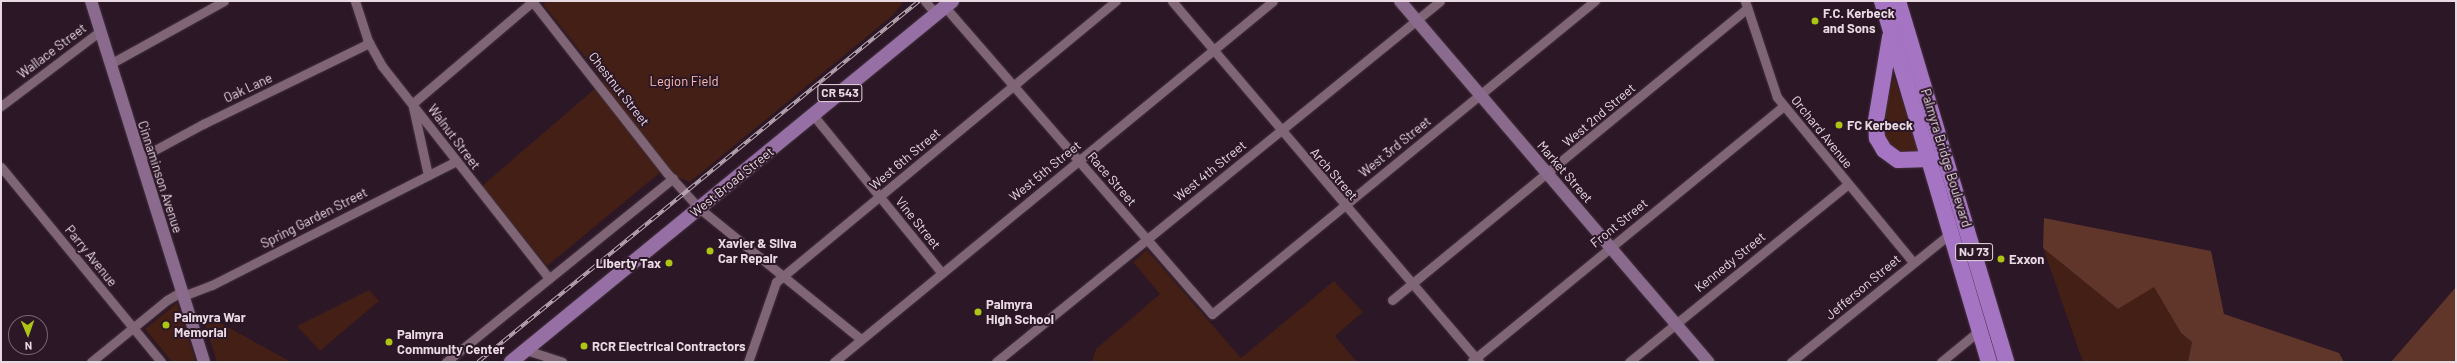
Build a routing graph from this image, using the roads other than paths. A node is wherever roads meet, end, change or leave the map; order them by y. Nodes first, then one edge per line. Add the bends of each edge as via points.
1 (90, 1) edge
2 (224, 1) edge
3 (355, 1) edge
4 (533, 1) edge
5 (925, 1) edge
6 (1116, 1) edge
7 (1172, 1) edge
8 (1273, 1) edge
9 (1400, 1) edge
10 (1440, 1) edge
11 (1595, 1) edge
12 (1882, 1) edge
13 (1898, 1) edge
14 (1746, 5) edge
15 (944, 7) edge
16 (1416, 20) junction
17 (1890, 29) junction
18 (100, 31) junction
19 (369, 43) junction
20 (1212, 51) junction
21 (110, 64) junction
22 (1014, 86) junction
23 (1480, 95) junction
24 (412, 104) junction
25 (1, 106) edge
26 (1784, 106) junction
27 (813, 114) junction
28 (1280, 131) junction
29 (140, 158) junction
30 (1930, 159) junction
31 (456, 161) junction
32 (1079, 161) junction
33 (1, 167) edge
34 (1548, 174) junction
35 (428, 176) junction
36 (673, 178) junction
37 (1848, 184) junction
38 (880, 196) junction
39 (1344, 206) junction
40 (699, 208) junction
41 (1952, 232) junction
42 (1147, 239) junction
43 (1610, 247) junction
44 (1912, 261) junction
45 (942, 273) junction
46 (784, 276) junction
47 (549, 278) junction
48 (1412, 284) junction
49 (182, 294) junction
50 (1392, 300) dead end
51 (1212, 314) joint
52 (1675, 324) junction
53 (132, 328) junction
54 (1981, 329) junction
55 (861, 339) junction
56 (526, 350) junction
57 (1475, 361) edge
58 (91, 362) edge
59 (161, 362) edge
60 (204, 362) edge
61 (446, 362) edge
62 (511, 362) edge
63 (562, 362) edge
64 (748, 362) edge
65 (834, 362) edge
66 (996, 362) edge
67 (1629, 362) edge
68 (1708, 362) edge
69 (1791, 362) edge
70 (1941, 362) edge
71 (1989, 362) edge
72 (2006, 362) edge

1 - 18 street, Cinnaminson Avenue
2 - 21 street
3 - 19 street, Walnut Street
4 - 24 street
4 - 36 street, Chestnut Street
5 - 15 street, Race Street
6 - 22 street, West 6th Street
7 - 20 street, Arch Street
8 - 20 street, West 5th Street
9 - 16 street, Market Street
10 - 16 street, West 4th Street
11 - 23 street, West 3rd Street
12 - 17 highway, Palmyra Bridge Boulevard / NJ 73
13 - 72 highway, Palmyra Bridge Boulevard / NJ 73
14 - 26 street, Orchard Avenue via 1773,87
14 - 34 street, West 2nd Street
15 - 22 street, Race Street
15 - 27 main road, West Broad Street / CR 543
16 - 23 street, Market Street
16 - 28 street, West 4th Street
17 - 30 highway, Palmyra Bridge Boulevard / NJ 73
17 - 30 highway via 1876,121 1877,138 1884,150 1898,160
18 - 21 street, Cinnaminson Avenue
18 - 25 street, Wallace Street
19 - 24 street, Walnut Street via 382,66
19 - 29 street, Oak Lane via 202,124
20 - 28 street, Arch Street
20 - 32 street, West 5th Street
21 - 29 street, Cinnaminson Avenue
22 - 32 street, Race Street
22 - 38 street, West 6th Street
23 - 34 street, Market Street
23 - 39 street, West 3rd Street
24 - 31 street, Walnut Street
24 - 35 street
26 - 37 street, Orchard Avenue
26 - 43 street, Front Street
27 - 38 street, Vine Street
27 - 40 main road, West Broad Street / CR 543
28 - 39 street, Arch Street
28 - 42 street, West 4th Street
29 - 49 street, Cinnaminson Avenue
30 - 41 highway, Palmyra Bridge Boulevard / NJ 73
31 - 35 street, Spring Garden Street
31 - 47 street, Walnut Street
32 - 42 street, Race Street
32 - 45 street, West 5th Street
33 - 53 street, Parry Avenue
34 - 43 street, Market Street
34 - 48 street, West 2nd Street
35 - 49 street, Spring Garden Street via 212,285
36 - 40 street, Chestnut Street
36 - 47 street
37 - 44 street, Orchard Avenue
37 - 52 street, Kennedy Street
38 - 45 street, Vine Street
38 - 46 street, West 6th Street
39 - 48 street, Arch Street
39 - 51 street, West 3rd Street
40 - 46 street, Chestnut Street
40 - 56 main road, West Broad Street / CR 543
41 - 44 street, Jefferson Street
41 - 54 highway, Palmyra Bridge Boulevard / NJ 73
42 - 51 street, Race Street
42 - 66 street, West 4th Street
43 - 52 street, Market Street
43 - 57 street, Front Street
44 - 69 street, Jefferson Street
45 - 55 street, West 5th Street
46 - 55 street, Chestnut Street
46 - 64 street, West 6th Street via 776,282
47 - 61 street
48 - 50 street, West 2nd Street
48 - 57 street, Arch Street
49 - 53 street, Spring Garden Street
49 - 60 street, Cinnaminson Avenue
52 - 67 street, Kennedy Street
52 - 68 street, Market Street
53 - 58 street, Spring Garden Street
53 - 59 street, Parry Avenue
54 - 70 street
54 - 71 highway, Palmyra Bridge Boulevard / NJ 73
55 - 65 street, West 5th Street
56 - 62 main road, West Broad Street / CR 543
56 - 63 street

